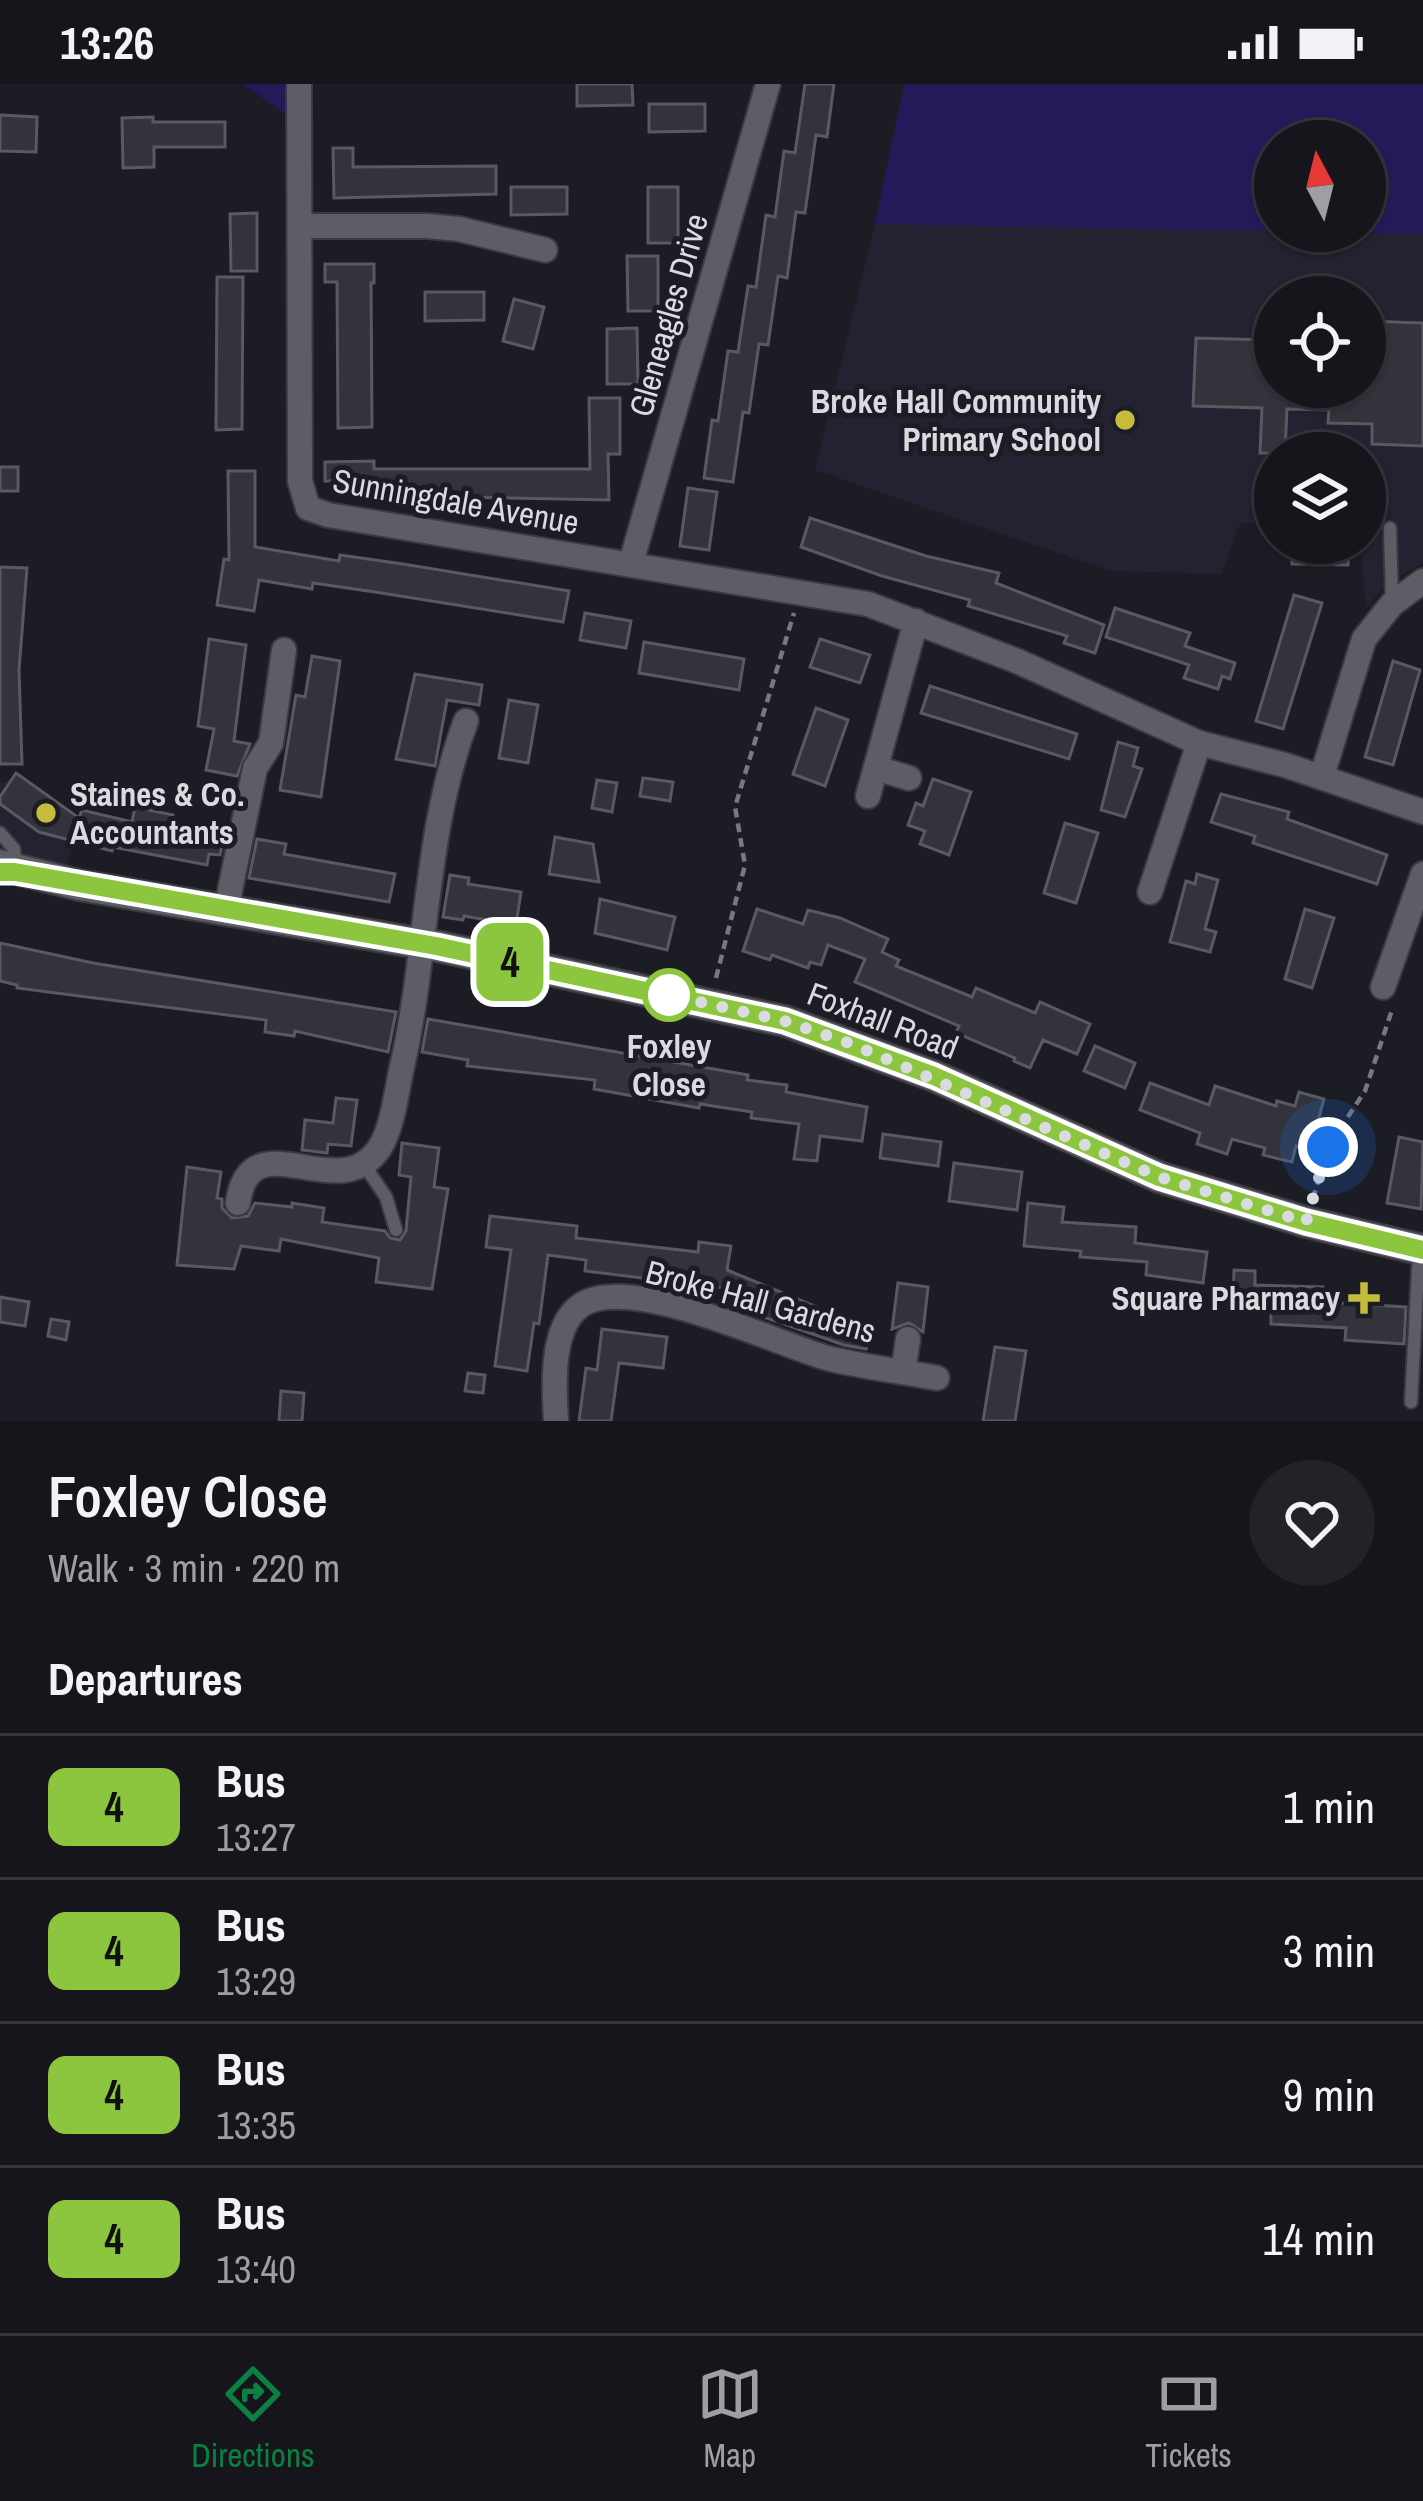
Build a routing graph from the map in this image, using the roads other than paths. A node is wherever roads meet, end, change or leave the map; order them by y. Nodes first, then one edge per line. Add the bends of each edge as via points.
1 (299, 84) edge
2 (768, 84) edge
3 (300, 226) junction
4 (545, 250) dead end
5 (1390, 528) dead end
6 (631, 563) junction
7 (1423, 581) edge
8 (1392, 604) junction
9 (916, 621) junction
10 (284, 650) dead end
11 (466, 721) dead end
12 (1199, 743) junction
13 (876, 768) junction
14 (1322, 776) junction
15 (909, 778) dead end
16 (868, 796) dead end
17 (1423, 812) edge
18 (0, 833) edge
19 (5, 870) edge
20 (1423, 874) edge
21 (1150, 892) dead end
22 (226, 910) junction
23 (422, 944) junction
24 (1383, 987) road end
25 (364, 1166) junction
26 (238, 1203) dead end
27 (396, 1230) dead end
28 (1421, 1250) edge
29 (908, 1340) dead end
30 (903, 1372) junction
31 (937, 1378) dead end
32 (1411, 1402) dead end
33 (556, 1421) edge

1 - 3 street, Sunningdale Avenue
2 - 6 street, Gleneagles Drive
3 - 4 street via 427,226
3 - 6 street, Sunningdale Avenue via 300,481 308,508
5 - 8 lane
6 - 9 street, Sunningdale Avenue via 800,590
7 - 8 street
8 - 14 street via 1364,639
9 - 12 street, Sunningdale Avenue
9 - 13 street
10 - 22 street via 272,743 255,768
11 - 23 street via 453,755
12 - 14 street, Sunningdale Avenue
12 - 21 street
13 - 15 street
13 - 16 street
14 - 17 street, Sunningdale Avenue
18 - 19 lane via 14,849
19 - 22 street, Foxhall Road
20 - 24 street
22 - 23 street, Foxhall Road
23 - 25 street via 386,1137
23 - 28 street, Foxhall Road via 785,1021 1159,1177
25 - 26 street via 350,1172 270,1163 241,1182
25 - 27 lane
28 - 32 lane
29 - 30 street, Broke Hall Gardens
30 - 31 street, Broke Hall Gardens
30 - 33 street, Broke Hall Gardens via 829,1358 699,1313 607,1297 569,1317

